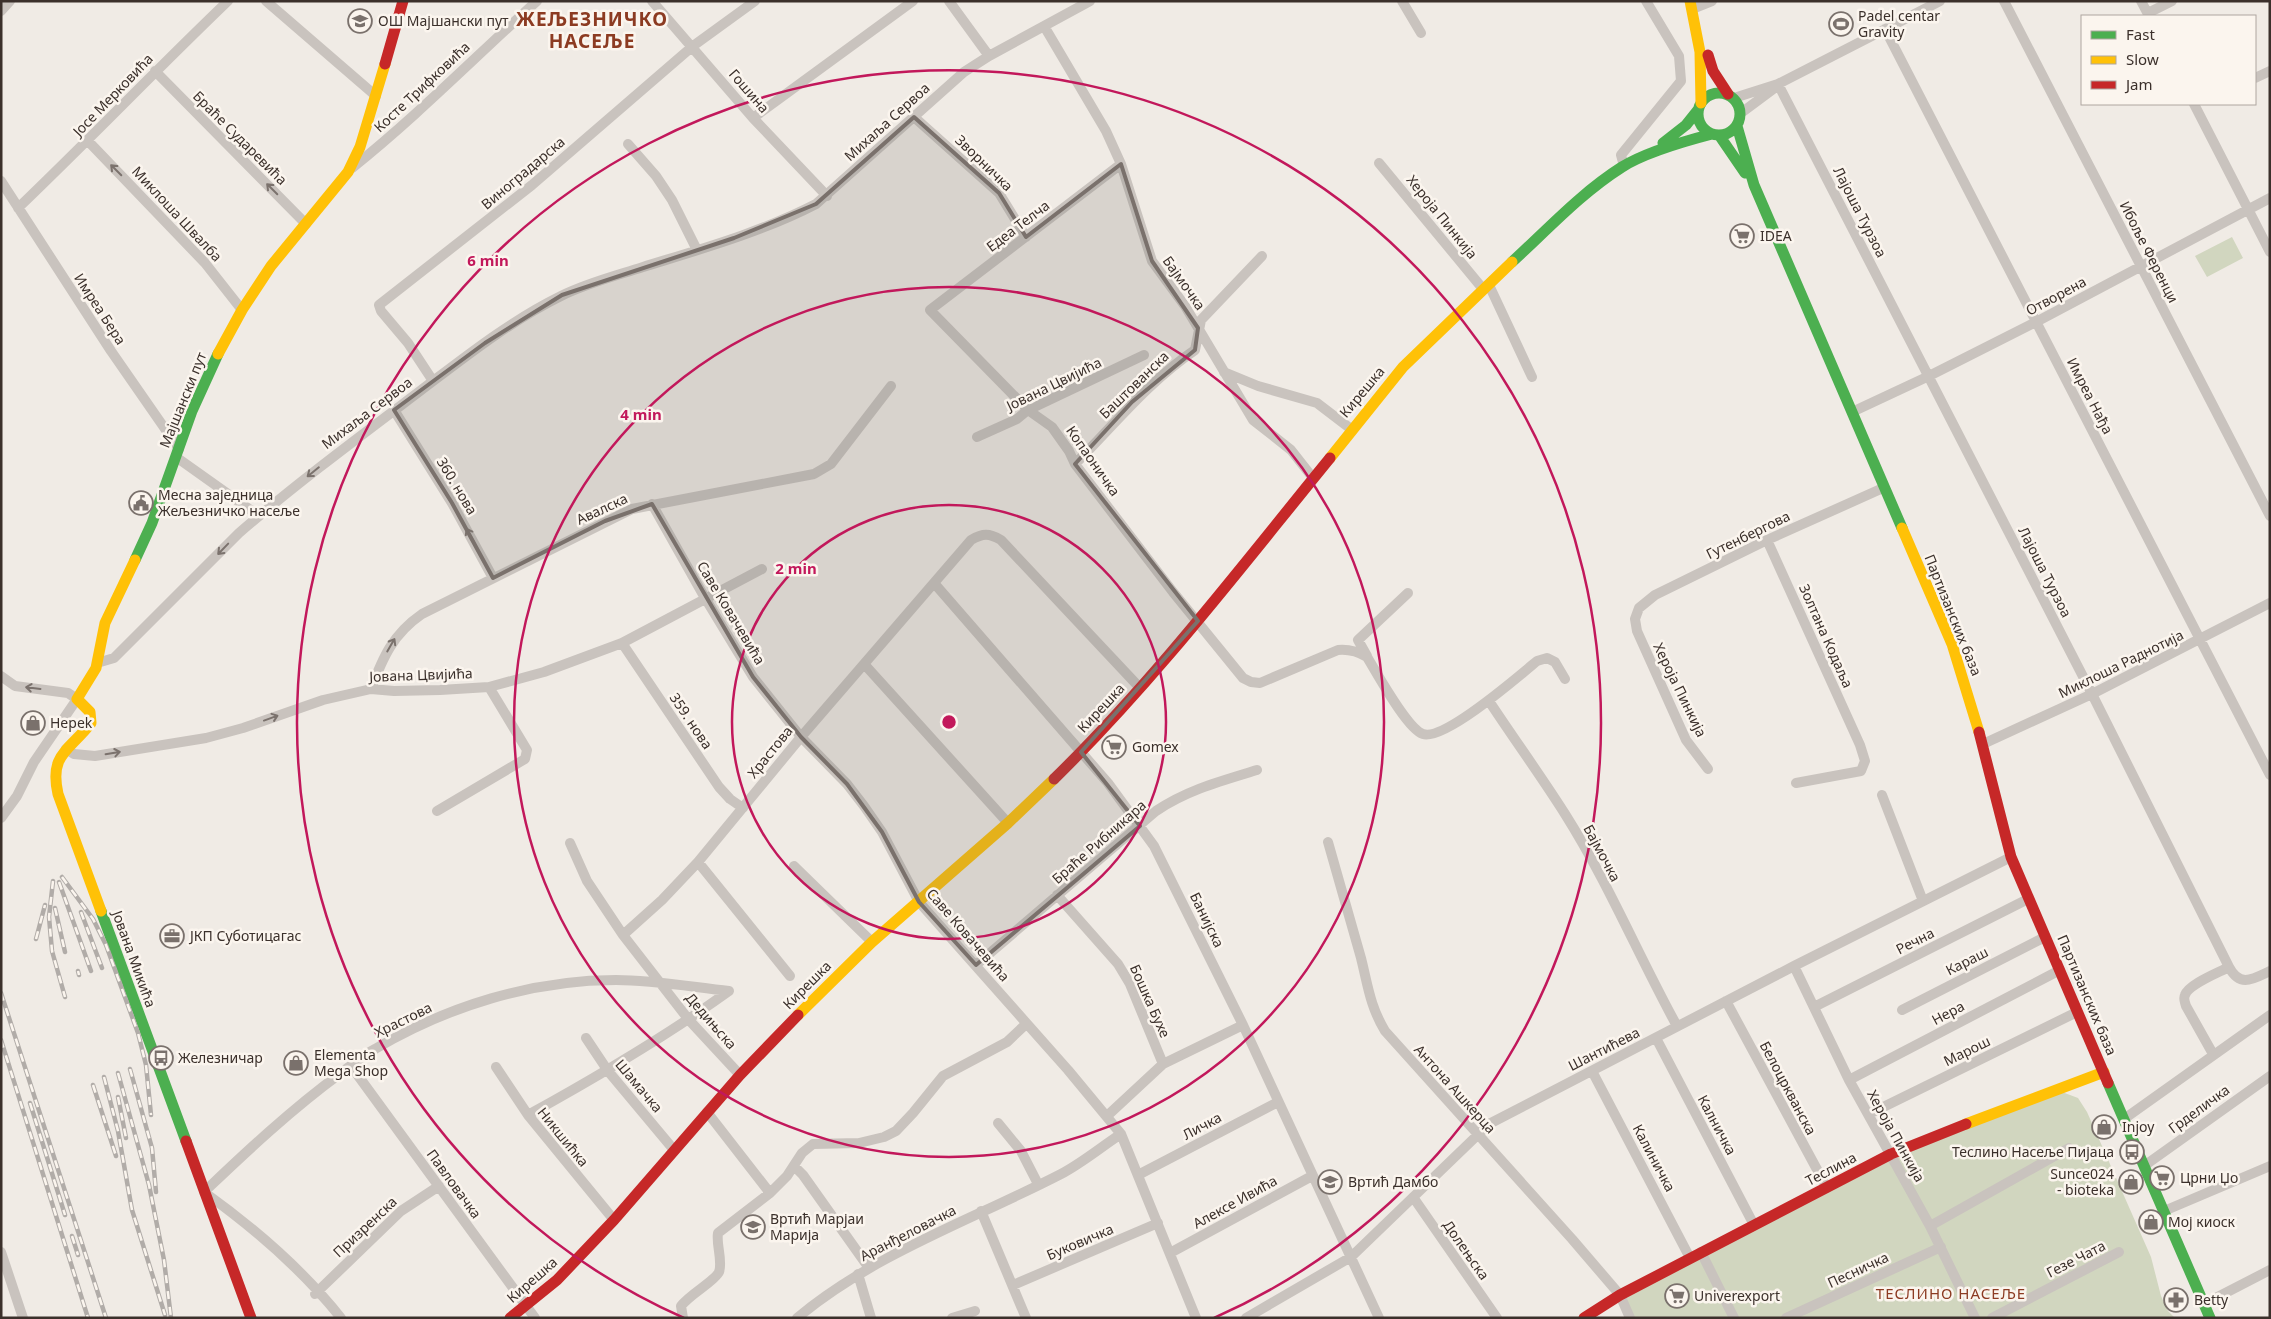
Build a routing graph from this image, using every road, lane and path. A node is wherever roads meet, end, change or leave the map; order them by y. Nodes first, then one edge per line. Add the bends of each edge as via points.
1 (10, 1) edge
2 (228, 1) edge
3 (266, 1) edge
4 (403, 1) edge
5 (537, 1) edge
6 (652, 1) edge
7 (755, 1) edge
8 (913, 1) edge
9 (949, 1) edge
10 (1090, 1) edge
11 (1402, 1) edge
12 (1646, 1) edge
13 (1712, 1) edge
14 (1940, 1) edge
15 (2004, 1) edge
16 (2141, 1) edge
17 (2172, 1) edge
18 (1691, 5) edge
19 (1, 11) edge
20 (2148, 15) edge
21 (1044, 26) junction
22 (1697, 28) junction
23 (1885, 29) junction
24 (1421, 33) dead end
25 (693, 46) junction
26 (989, 56) junction
27 (2270, 70) edge
28 (156, 71) junction
29 (2256, 77) edge
30 (1778, 84) junction
31 (376, 96) junction
32 (1731, 96) junction
33 (2198, 105) edge
34 (1700, 106) junction
35 (1741, 113) junction
36 (914, 117) junction
37 (753, 118) junction
38 (1737, 126) junction
39 (1716, 134) junction
40 (88, 141) junction
41 (628, 144) dead end
42 (1646, 156) junction
43 (1379, 163) dead end
44 (1122, 164) junction
45 (1624, 166) junction
46 (348, 172) junction
47 (1, 181) edge
48 (1754, 185) junction
49 (827, 196) junction
50 (2270, 198) edge
51 (18, 208) junction
52 (2248, 210) junction
53 (306, 224) junction
54 (1026, 237) junction
55 (697, 250) junction
56 (2270, 252) edge
57 (1262, 256) dead end
58 (2141, 267) junction
59 (1486, 287) junction
60 (242, 310) junction
61 (930, 310) joint
62 (2036, 322) junction
63 (1198, 328) junction
64 (1144, 356) dead end
65 (1224, 372) junction
66 (1929, 376) junction
67 (1532, 377) dead end
68 (433, 381) junction
69 (892, 386) dead end
70 (394, 410) junction
71 (1028, 410) junction
72 (1852, 412) junction
73 (1351, 429) junction
74 (977, 438) dead end
75 (178, 453) junction
76 (1075, 464) junction
77 (1313, 478) junction
78 (1884, 488) junction
79 (652, 504) junction
80 (259, 516) junction
81 (2270, 516) edge
82 (1767, 540) junction
83 (762, 569) dead end
84 (493, 578) junction
85 (934, 583) junction
86 (1408, 593) dead end
87 (705, 598) junction
88 (2270, 603) edge
89 (1635, 619) joint
90 (1198, 621) junction
91 (1358, 640) junction
92 (2200, 640) junction
93 (622, 643) junction
94 (1348, 649) junction
95 (1367, 657) junction
96 (97, 663) junction
97 (865, 664) junction
98 (1, 676) edge
99 (1565, 679) dead end
100 (490, 687) junction
101 (1140, 688) junction
102 (372, 689) junction
103 (2092, 694) junction
104 (77, 699) junction
105 (1489, 701) junction
106 (801, 737) junction
107 (1983, 744) junction
108 (66, 749) junction
109 (1081, 752) junction
110 (1708, 769) dead end
111 (1257, 770) dead end
112 (2270, 775) edge
113 (1796, 783) dead end
114 (1882, 795) dead end
115 (743, 808) junction
116 (437, 811) dead end
117 (1, 818) edge
118 (1008, 823) junction
119 (1140, 826) junction
120 (1328, 842) dead end
121 (570, 843) dead end
122 (2011, 858) junction
123 (698, 862) junction
124 (794, 866) dead end
125 (1057, 895) junction
126 (2028, 898) junction
127 (1923, 901) junction
128 (919, 902) junction
129 (624, 934) junction
130 (2045, 937) junction
131 (872, 942) junction
132 (976, 965) junction
133 (1794, 966) junction
134 (2229, 967) junction
135 (2060, 970) junction
136 (2270, 971) edge
137 (790, 976) dead end
138 (661, 983) junction
139 (1726, 1001) junction
140 (1814, 1007) junction
141 (1902, 1010) dead end
142 (2078, 1012) junction
143 (2270, 1015) edge
144 (689, 1020) junction
145 (1026, 1024) junction
146 (1243, 1025) junction
147 (1677, 1026) junction
148 (586, 1038) dead end
149 (1656, 1038) junction
150 (2213, 1054) junction
151 (1163, 1064) junction
152 (351, 1066) junction
153 (496, 1067) dead end
154 (608, 1071) junction
155 (1592, 1071) junction
156 (2104, 1072) junction
157 (740, 1075) junction
158 (2270, 1076) edge
159 (1849, 1080) junction
160 (1278, 1102) junction
161 (707, 1112) junction
162 (1869, 1114) junction
163 (528, 1116) junction
164 (1107, 1116) junction
165 (2124, 1119) junction
166 (998, 1123) dead end
167 (1477, 1133) junction
168 (1121, 1134) junction
169 (2068, 1148) dead end
170 (674, 1150) junction
171 (1890, 1154) junction
172 (794, 1166) junction
173 (2144, 1166) junction
174 (2270, 1166) edge
175 (1138, 1175) junction
176 (1312, 1176) junction
177 (1038, 1184) junction
178 (439, 1186) junction
179 (1826, 1188) junction
180 (204, 1192) junction
181 (770, 1193) junction
182 (1413, 1197) junction
183 (981, 1211) junction
184 (2164, 1211) junction
185 (614, 1220) junction
186 (1158, 1223) junction
187 (1754, 1225) junction
188 (1930, 1226) junction
189 (1941, 1247) junction
190 (1, 1252) edge
191 (2119, 1252) dead end
192 (1170, 1253) junction
193 (1696, 1255) junction
194 (1351, 1257) junction
195 (869, 1268) junction
196 (2270, 1270) edge
197 (858, 1274) junction
198 (1013, 1286) junction
199 (316, 1292) junction
200 (1620, 1295) junction
201 (2204, 1304) junction
202 (527, 1306) junction
203 (975, 1311) dead end
204 (23, 1318) edge
205 (251, 1318) edge
206 (341, 1318) edge
207 (510, 1318) edge
208 (535, 1318) edge
209 (683, 1318) edge
210 (797, 1318) edge
211 (871, 1318) edge
212 (952, 1318) edge
213 (1026, 1318) edge
214 (1196, 1318) edge
215 (1246, 1318) edge
216 (1379, 1318) edge
217 (1497, 1318) edge
218 (1584, 1318) edge
219 (1630, 1318) edge
220 (1734, 1318) edge
221 (1786, 1318) edge
222 (1975, 1318) edge
223 (1992, 1318) edge
224 (2210, 1318) edge

1 - 19 street
2 - 28 street, Јосе Мерковића
3 - 31 street
4 - 31 street, Мајшански пут
5 - 46 street, Косте Трифковића via 409,121
6 - 25 street, Гошина
7 - 25 street, Виноградарска
8 - 37 street
9 - 26 street
10 - 21 street, Михаља Сервоа
11 - 24 street
12 - 45 street via 1679,56 1681,81 1621,155
13 - 18 street
14 - 23 street
15 - 58 street, Ибоље Ференци
16 - 20 street
17 - 20 street
18 - 22 street
21 - 26 street, Михаља Сервоа
21 - 44 street, Бајмочка
22 - 32 street via 1713,71
22 - 34 street via 1704,72
23 - 30 street
23 - 62 street, Имреа Нађа
25 - 37 street, Гошина
25 - 68 street, Виноградарска via 532,185 379,305
26 - 36 street, Михаља Сервоа via 964,72
27 - 29 street
28 - 40 street, Јосе Мерковића
53 -> 28 street, Браће Сударевића
30 - 32 street
30 - 35 street
30 - 66 street, Лајоша Турзоа
31 - 46 street, Мајшански пут via 360,147
32 - 34 street via 1713,94
32 - 35 street
33 - 52 street
34 - 39 street via 1701,124
34 - 42 street, Кирешка via 1686,125
35 - 38 street
36 - 49 street, Михаља Сервоа
36 - 54 street, Зворничка via 999,193
37 - 49 street, Гошина
38 - 39 street via 1731,132
38 - 48 street, Партизанских база
39 - 42 street, Кирешка via 1695,137
39 - 48 street, Партизанских база
40 - 51 street, Јосе Мерковића
60 -> 40 street, Миклоша Швалба via 204,263
41 - 55 street via 672,200
42 - 45 street, Кирешка
43 - 59 street, Хероја Пинкија
44 - 54 street, Едеа Телча
44 - 63 street, Бајмочка via 1152,262 1186,306
45 - 59 street, Кирешка via 1583,196
46 - 53 street, Мајшански пут
47 - 51 street, Имреа Бера
48 - 72 street, Партизанских база
49 - 55 street, Михаља Сервоа via 797,214
50 - 52 street, Отворена
51 - 75 street, Имреа Бера
52 - 56 street
52 - 58 street, Отворена
53 - 60 street, Мајшански пут via 271,266
54 - 61 street, Едеа Телча
55 - 68 street, Михаља Сервоа via 562,296 528,314
57 - 63 street, Баштованска via 1201,320
58 - 62 street, Отворена
58 - 81 street, Ибоље Ференци
59 - 67 street, Хероја Пинкија
59 - 73 street, Кирешка via 1402,367
60 - 75 street, Мајшански пут via 206,379
61 - 71 street, Копаоничка
62 - 66 street, Отворена
62 - 92 street, Имреа Нађа
63 - 65 street, Бајмочка
63 - 76 street, Баштованска via 1195,350 1172,365 1132,402
64 - 71 street, Јована Цвијића
65 - 73 street via 1258,386 1317,403
65 - 77 street, Бајмочка via 1253,420 1291,450
66 - 72 street, Отворена
66 - 103 street, Лајоша Турзоа
68 - 70 street, Михаља Сервоа
69 - 79 street, Авалска via 831,464 814,474
70 -> 80 street, Михаља Сервоа
84 -> 70 street, 360. нова via 452,503
71 - 74 street, Јована Цвијића via 1017,419
71 - 76 street, Копаоничка via 1052,427 1070,451
72 - 78 street, Партизанских база
73 - 77 street, Кирешка
75 - 80 street, Имреа Бера
75 - 96 street, Мајшански пут via 152,523 105,623
76 - 90 street, Копаоничка
77 - 90 street, Кирешка
78 - 82 street, Гутенбергова
78 - 107 street, Партизанских база via 1952,644
79 - 84 street, Авалска via 605,521
79 - 87 street, Саве Ковачевића
80 -> 96 street, Михаља Сервоа via 239,532 114,658
82 - 89 street, Гутенбергова via 1656,595 1638,608
82 - 113 street, Золтана Кодаља via 1865,761 1861,771
83 - 87 street, Јована Цвијића
102 -> 84 street, Авалска via 393,640 406,625
85 - 97 street, Храстова
85 - 101 street, Кирешка via 971,540 981,534 992,534
85 - 109 street, Банијска
86 - 91 street
87 - 93 street, Јована Цвијића
87 - 106 street, Саве Ковачевића via 758,684
88 - 92 street, Миклоша Раднотија
89 - 110 street, Хероја Пинкија via 1637,632 1686,740
90 - 94 street via 1243,678 1250,682 1266,681 1338,650
90 - 101 street, Кирешка
91 - 94 street
91 - 95 street
92 - 103 street, Миклоша Раднотија
92 - 112 street, Имреа Нађа
93 - 100 street, Јована Цвијића via 544,672
93 - 115 street, 359. нова via 719,787 730,800
94 - 95 street
95 - 105 street via 1409,724 1424,735 1441,732
96 - 104 street, Мајшански пут via 91,679
97 - 106 street, Храстова
97 - 118 street
104 -> 98 street via 68,693 15,686
99 - 105 street via 1555,662 1547,658 1537,661
100 - 102 street, Јована Цвијића
100 - 116 street via 527,750 527,756
101 - 109 street, Кирешка
108 -> 102 street, Јована Цвијића via 74,754 95,756 206,738 322,700
103 - 107 street, Миклоша Раднотија
103 - 134 street, Лајоша Турзоа
104 - 108 street, Јована Микића via 90,712 91,723
104 - 117 street, Мајшански пут
105 - 147 street, Бајмочка via 1566,815
106 - 115 street, Храстова
106 - 128 street, Саве Ковачевића via 864,806 882,832
107 - 122 street, Партизанских база
108 - 180 street, Јована Микића via 55,767 58,794
109 - 118 street, Кирешка
109 - 119 street, Банијска
111 - 119 street, Браће Рибникара via 1196,788 1175,798
114 - 127 street
115 - 123 street, Храстова
118 - 128 street, Кирешка
119 - 125 street, Браће Рибникара
119 - 146 street, Банијска via 1171,878
120 - 167 street, Антона Ашкерца via 1375,1014 1395,1043
121 - 129 street via 587,882
122 - 126 street, Партизанских база
122 - 127 street, Шантићева
123 - 129 street, Храстова
123 - 137 street
124 - 131 street
125 - 132 street, Браће Рибникара
125 - 151 street, Бошка Бухе via 1118,964 1130,984
126 - 130 street, Партизанских база
126 - 140 street, Речна
127 - 133 street, Шантићева
128 - 131 street, Кирешка
128 - 132 street, Саве Ковачевића
129 - 138 street
130 - 135 street, Партизанских база
130 - 141 street, Караш
131 - 157 street, Кирешка
132 - 145 street, Саве Ковачевића
133 - 139 street, Шантићева
133 - 140 street, Хероја Пинкија
134 - 136 street via 2233,976 2243,980 2254,979
134 - 150 street via 2185,992 2186,1006
135 - 142 street, Партизанских база
135 - 159 street, Нера
138 - 144 street, Дедињска
138 - 144 street, Храстова via 729,990
138 - 152 street, Храстова via 592,981 508,993 426,1023 373,1049
139 - 147 street, Шантићева
139 - 179 street, Белоцркванска
140 - 159 street, Хероја Пинкија
142 - 156 street, Партизанских база
142 - 162 street, Марош
143 - 150 street
144 - 154 street
144 - 157 street, Дедињска
145 - 164 street, Саве Ковачевића
145 - 172 street via 1007,1042 944,1076 896,1131 859,1142 813,1144
146 - 151 street
146 - 160 street, Банијска
147 - 149 street, Шантићева
148 - 154 street, Шамачка
149 - 155 street, Шантићева
149 - 187 street, Калничка
150 - 165 street
151 - 164 street
152 - 178 street, Павловачка
152 - 180 street, Храстова via 282,1120
153 - 163 street, Никшићка
154 - 163 street
154 - 170 street, Шамачка
155 - 167 street, Шантићева via 1505,1114
155 - 193 street, Калиничка
156 - 165 street, Партизанских база
156 - 171 street, Теслина
157 - 161 street, Кирешка
158 - 173 street, Грделичка
159 - 162 street, Хероја Пинкија
160 - 175 street, Личка
160 - 176 street, Банијска
161 - 170 street, Кирешка
161 - 181 street
162 - 171 street, Хероја Пинкија
163 - 185 street, Никшићка
164 - 168 street, Саве Ковачевића
165 - 173 street, Партизанских база
166 - 177 street via 1022,1151
167 - 182 street, Шантићева
167 - 200 street, Антона Ашкерца
168 - 175 street, Саве Ковачевића
168 - 177 street, Аранђеловачка via 1062,1173
169 - 188 street
170 - 185 street, Кирешка
171 - 179 street, Теслина
171 - 188 street, Хероја Пинкија
172 - 181 street
172 - 195 street
173 - 184 street, Партизанских база
174 - 184 street
175 - 186 street, Саве Ковачевића
176 - 192 street, Алексе Ивића
176 - 194 street, Банијска
177 - 183 street, Аранђеловачка
178 - 199 street, Призренска via 401,1210
178 - 202 street, Павловачка
179 - 187 street, Теслина
180 - 199 street via 232,1212
180 - 205 street, Јована Микића
181 - 209 street via 718,1233 720,1270 715,1278 689,1296 682,1306
182 - 194 street, Шантићева
182 - 217 street, Долењска
183 - 195 street, Аранђеловачка
183 - 198 street
184 - 201 street, Партизанских база
185 - 202 street, Кирешка via 557,1280
186 - 192 street, Саве Ковачевића
186 - 198 street, Буковичка
187 - 193 street, Теслина
188 - 189 street, Хероја Пинкија
189 - 221 street, Песничка
189 - 222 street, Хероја Пинкија
190 - 204 street
191 - 223 street, Гезе Чата
192 - 214 street, Саве Ковачевића
193 - 200 street, Теслина
193 - 220 street, Калиничка
194 - 215 street, Шантићева
194 - 216 street, Банијска
195 - 197 street, Аранђеловачка
196 - 201 street
197 - 210 street, Аранђеловачка via 821,1297
197 - 211 street
198 - 213 street
199 - 206 street
200 - 218 street, Теслина
200 - 219 street, Антона Ашкерца
201 - 224 street, Партизанских база
202 - 207 street, Кирешка
202 - 208 street, Павловачка
203 - 212 street

